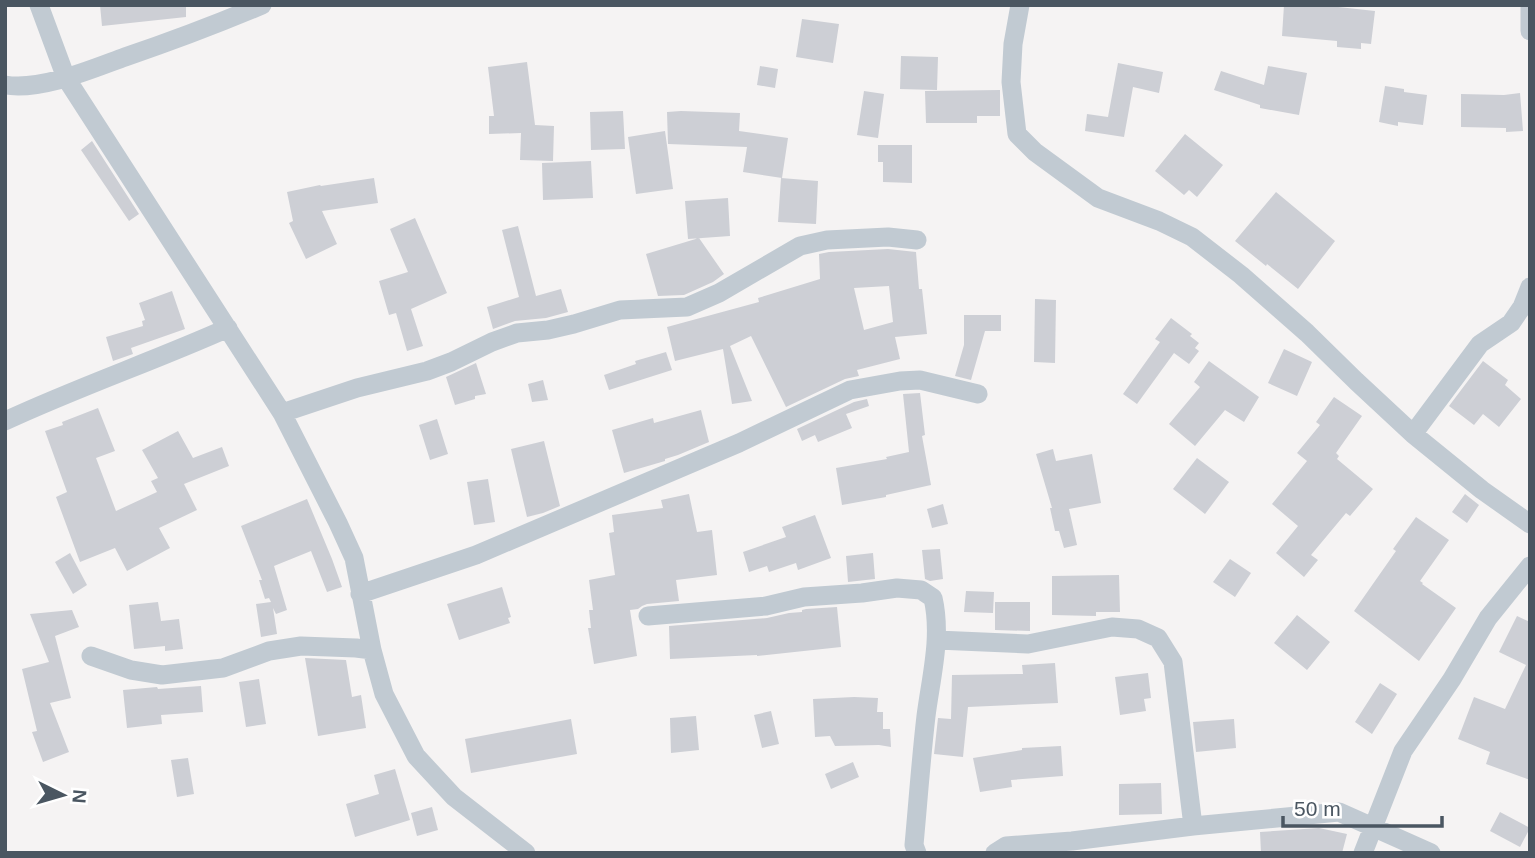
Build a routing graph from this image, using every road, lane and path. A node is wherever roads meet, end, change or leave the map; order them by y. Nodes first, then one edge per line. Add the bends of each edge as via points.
1 (39, 5) edge
2 (262, 5) edge
3 (1020, 5) edge
4 (1530, 5) edge
5 (1530, 31) edge
6 (66, 78) junction
7 (5, 85) edge
8 (917, 240) dead end
9 (1530, 287) edge
10 (228, 328) junction
11 (978, 394) dead end
12 (282, 413) junction
13 (5, 421) edge
14 (1413, 434) junction
15 (1530, 524) edge
16 (1530, 566) edge
17 (360, 594) junction
18 (648, 616) dead end
19 (937, 640) junction
20 (372, 650) junction
21 (91, 656) dead end
22 (1193, 826) junction
23 (1374, 828) junction
24 (526, 853) edge
25 (917, 853) edge
26 (995, 853) edge
27 (1363, 853) edge
28 (1431, 853) edge

1 - 6 street
2 - 6 street
3 - 14 street via 1011,82 1017,134 1098,198 1192,237 1298,324
4 - 5 street
6 - 7 street
6 - 10 street
8 - 12 street via 827,240 800,246 687,307 621,310 561,327 517,333 426,371
9 - 14 street via 1511,323 1479,344
10 - 12 street
10 - 13 street
11 - 17 street via 920,380 850,390 739,443 476,555
12 - 17 street via 354,558
14 - 15 street
16 - 23 street via 1488,618 1403,751
17 - 20 street
18 - 19 street via 766,606 804,597 921,590 933,598
19 - 22 street via 1028,644 1112,627 1138,629 1158,638 1172,662
19 - 25 street via 921,752
20 - 21 street via 302,646 269,651 223,668 162,675
20 - 24 street via 384,694 416,756 454,797
22 - 23 street via 1339,812
22 - 26 street via 1006,846
23 - 27 street
23 - 28 street

